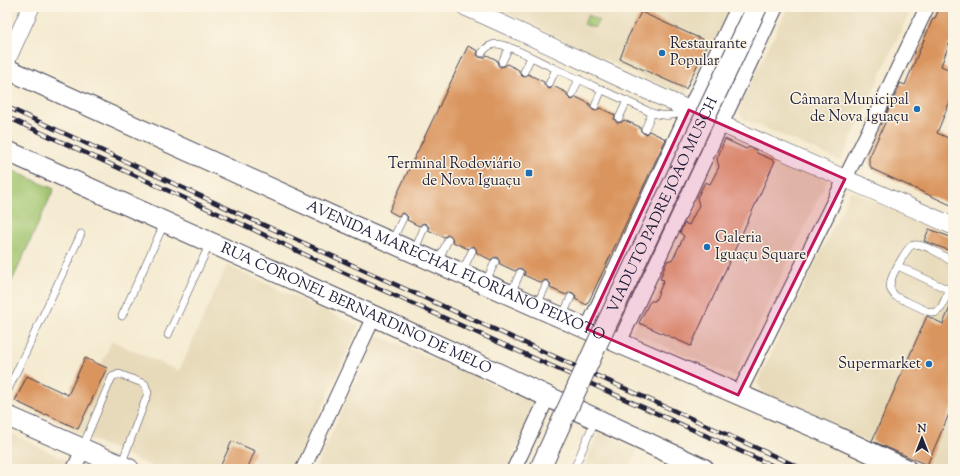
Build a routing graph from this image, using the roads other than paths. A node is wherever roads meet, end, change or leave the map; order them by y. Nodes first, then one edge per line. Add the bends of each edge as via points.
1 (30, 7) edge
2 (465, 7) edge
3 (738, 7) edge
4 (757, 7) edge
5 (776, 7) edge
6 (927, 7) edge
7 (509, 47) junction
8 (482, 53) dead end
9 (531, 57) junction
10 (7, 60) edge
11 (502, 62) dead end
12 (7, 69) edge
13 (556, 69) junction
14 (524, 72) dead end
15 (579, 79) junction
16 (549, 84) dead end
17 (602, 90) junction
18 (572, 95) dead end
19 (627, 101) junction
20 (595, 106) dead end
21 (689, 110) junction
22 (652, 113) junction
23 (619, 118) dead end
24 (721, 124) junction
25 (644, 129) dead end
26 (7, 151) edge
27 (845, 178) junction
28 (403, 218) dead end
29 (165, 222) junction
30 (949, 227) edge
31 (424, 228) dead end
32 (81, 234) dead end
33 (448, 240) dead end
34 (210, 242) junction
35 (391, 243) junction
36 (472, 251) dead end
37 (413, 253) junction
38 (495, 262) dead end
39 (437, 263) junction
40 (953, 263) edge
41 (898, 266) junction
42 (520, 273) dead end
43 (461, 274) junction
44 (953, 282) edge
45 (485, 284) junction
46 (546, 285) dead end
47 (949, 290) junction
48 (510, 295) junction
49 (571, 297) dead end
50 (536, 307) junction
51 (122, 316) dead end
52 (374, 316) junction
53 (562, 318) junction
54 (587, 329) junction
55 (168, 335) dead end
56 (619, 343) junction
57 (7, 392) edge
58 (738, 395) junction
59 (548, 396) junction
60 (7, 416) edge
61 (596, 419) junction
62 (83, 449) junction
63 (125, 467) edge
64 (695, 467) edge
65 (74, 469) edge
66 (303, 469) edge
67 (514, 469) edge
68 (540, 469) edge
69 (574, 469) edge
70 (906, 469) edge

1 - 10 street
2 - 21 street
3 - 21 street
4 - 68 main road, VIADUTO PADRE JOÃO MUSCH, bridge
5 - 24 street
6 - 27 street
7 - 8 lane via 492,45
7 - 9 lane
7 - 11 lane
9 - 13 lane
9 - 14 lane
12 - 35 main road, AVENIDA MARECHAL FLORIANO PEIXOTO
13 - 15 lane
13 - 16 lane
15 - 17 lane
15 - 18 lane
17 - 19 lane
17 - 20 lane
19 - 22 lane
19 - 23 lane
21 - 22 lane via 672,116
21 - 24 street
21 - 54 street
22 - 25 lane
24 - 27 street
24 - 56 street
26 - 29 main road, RUA CORONEL BERNARDINO DE MELO
27 - 30 street
27 - 58 street
28 - 35 lane
29 - 34 main road, RUA CORONEL BERNARDINO DE MELO
29 - 51 lane
31 - 37 lane
32 - 57 lane
33 - 39 lane
34 - 52 main road, RUA CORONEL BERNARDINO DE MELO
34 - 55 lane
35 - 37 main road, AVENIDA MARECHAL FLORIANO PEIXOTO
36 - 43 lane
37 - 39 main road, AVENIDA MARECHAL FLORIANO PEIXOTO
38 - 45 lane
39 - 43 main road, AVENIDA MARECHAL FLORIANO PEIXOTO
40 - 41 lane via 938,249 915,244 907,249
41 - 47 lane
41 - 47 lane via 892,276 890,287 895,296 935,313 941,308
42 - 48 lane
43 - 45 main road, AVENIDA MARECHAL FLORIANO PEIXOTO
44 - 47 lane
45 - 48 main road, AVENIDA MARECHAL FLORIANO PEIXOTO
46 - 50 lane
48 - 50 main road, AVENIDA MARECHAL FLORIANO PEIXOTO
49 - 53 lane
50 - 53 main road, AVENIDA MARECHAL FLORIANO PEIXOTO
52 - 59 main road, RUA CORONEL BERNARDINO DE MELO
52 - 66 street
53 - 54 main road, AVENIDA MARECHAL FLORIANO PEIXOTO
54 - 56 main road, AVENIDA MARECHAL FLORIANO PEIXOTO
56 - 58 main road, AVENIDA MARECHAL FLORIANO PEIXOTO
58 - 70 main road, AVENIDA MARECHAL FLORIANO PEIXOTO
59 - 61 main road, RUA CORONEL BERNARDINO DE MELO
59 - 67 street
60 - 62 main road
61 - 64 main road, RUA CORONEL BERNARDINO DE MELO
61 - 69 lane
62 - 63 main road
62 - 63 lane via 112,377 119,374 145,384 148,393
62 - 65 street

